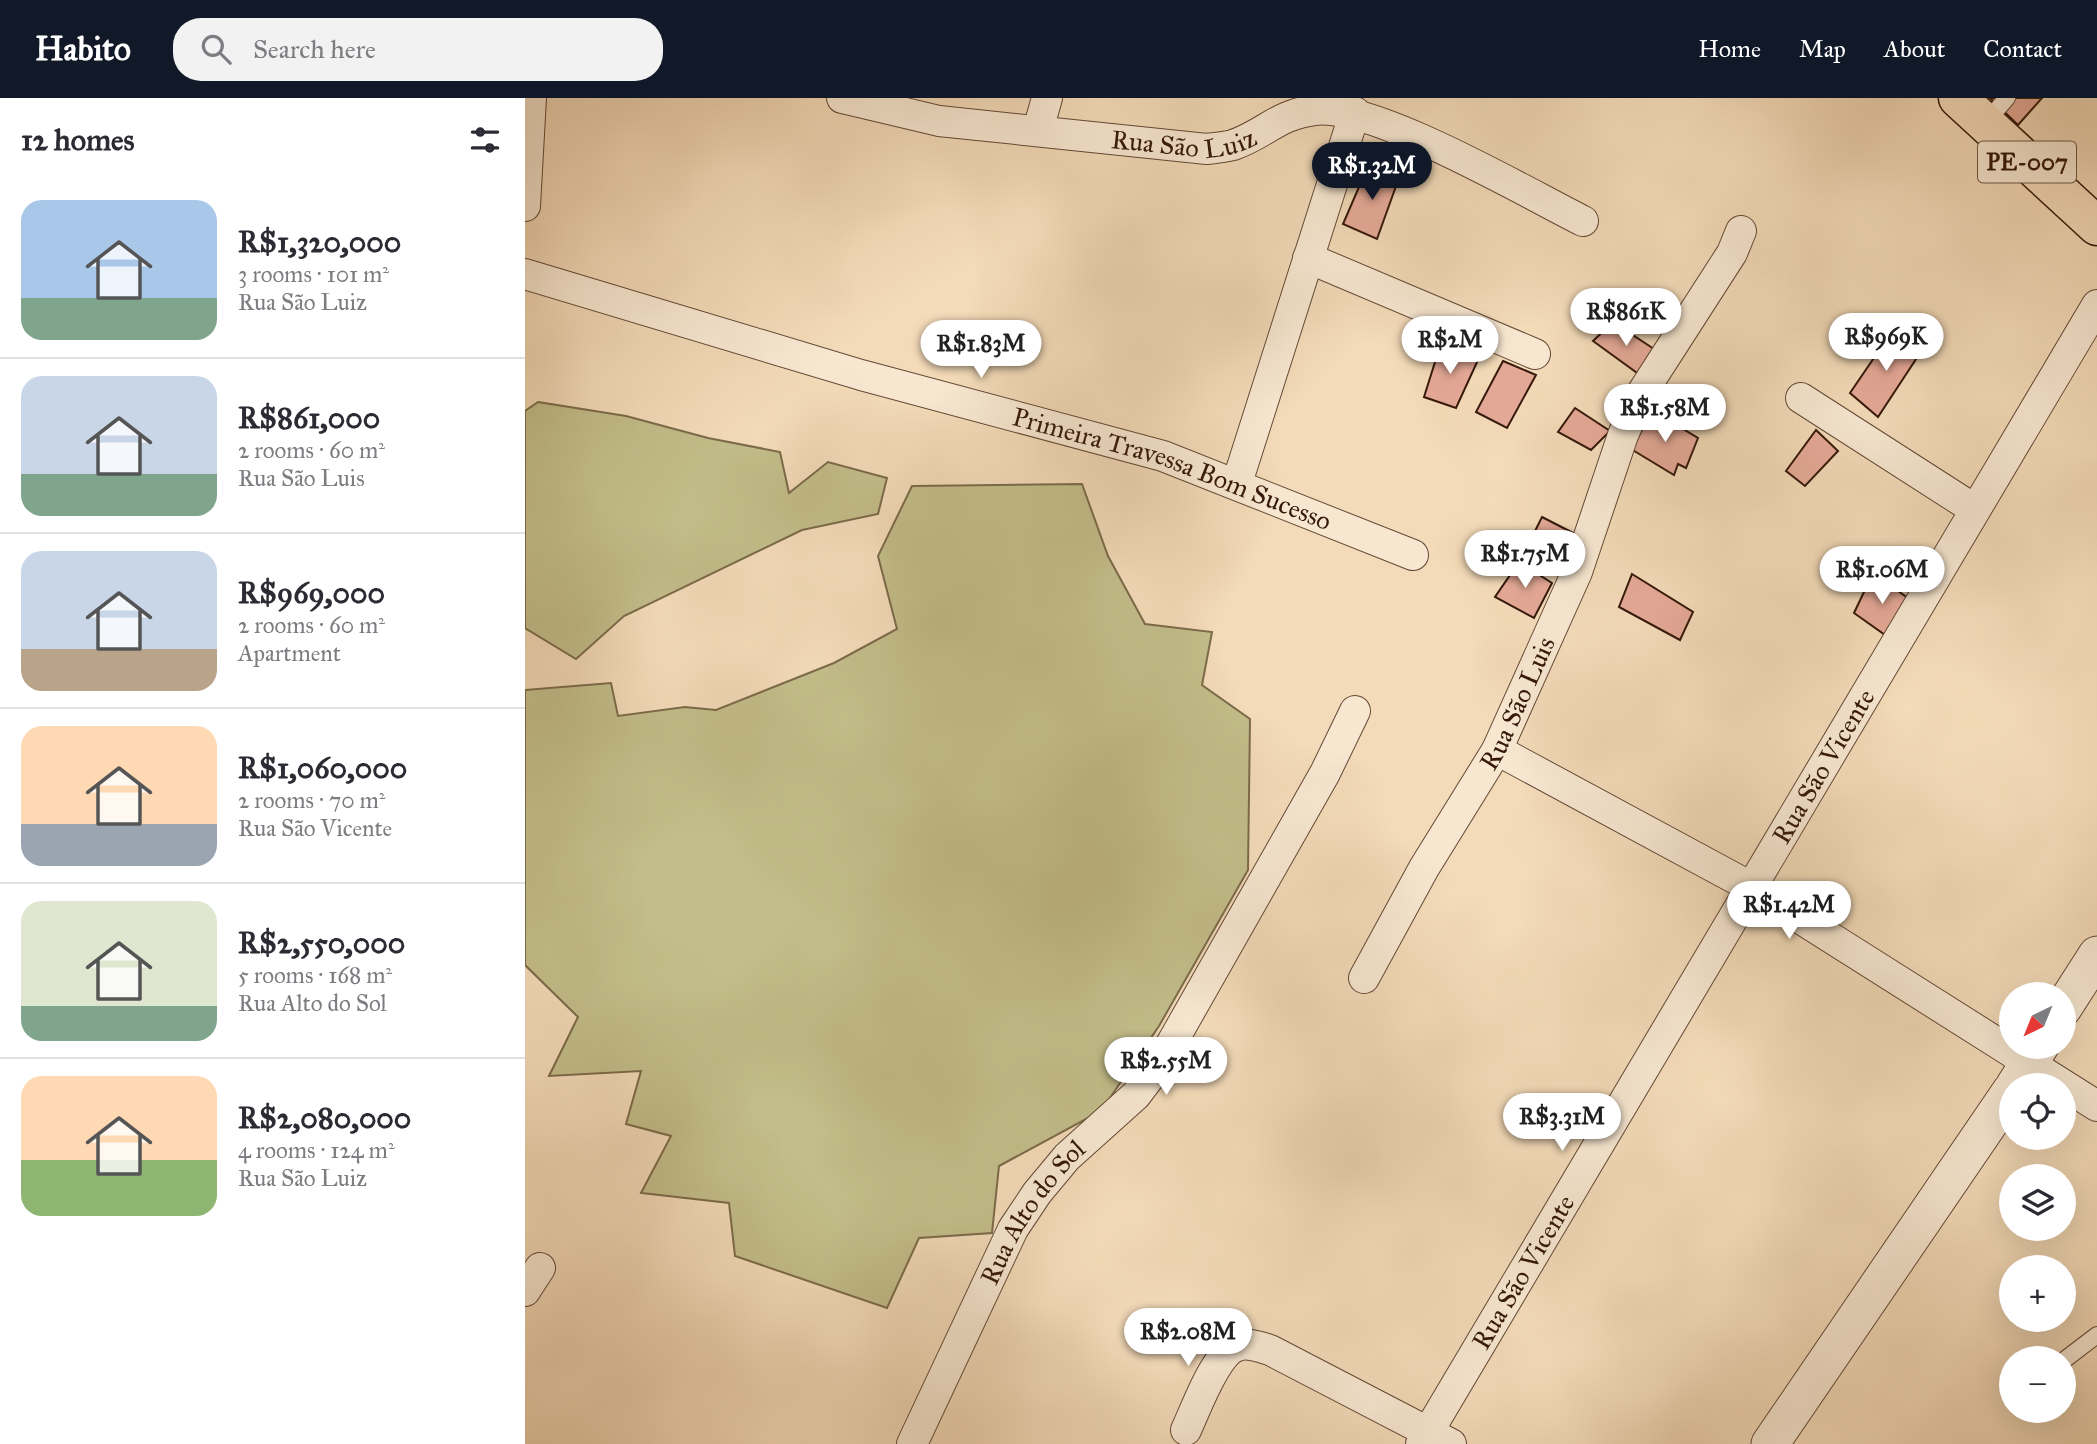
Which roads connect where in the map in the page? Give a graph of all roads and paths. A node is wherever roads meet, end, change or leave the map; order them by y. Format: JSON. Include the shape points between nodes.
{"nodes":[{"id":1,"x":531,"y":98,"type":"edge"},
{"id":2,"x":842,"y":98,"type":"edge"},
{"id":3,"x":1047,"y":98,"type":"edge"},
{"id":4,"x":1983,"y":106,"type":"edge"},
{"id":5,"x":1355,"y":113,"type":"junction"},
{"id":6,"x":1038,"y":130,"type":"junction"},
{"id":7,"x":525,"y":206,"type":"edge"},
{"id":8,"x":1583,"y":221,"type":"dead end"},
{"id":9,"x":2097,"y":226,"type":"edge"},
{"id":10,"x":1741,"y":232,"type":"dead end"},
{"id":11,"x":1308,"y":258,"type":"junction"},
{"id":12,"x":525,"y":274,"type":"edge"},
{"id":13,"x":2097,"y":305,"type":"edge"},
{"id":14,"x":1535,"y":354,"type":"dead end"},
{"id":15,"x":1801,"y":398,"type":"dead end"},
{"id":16,"x":1237,"y":483,"type":"junction"},
{"id":17,"x":1974,"y":509,"type":"junction"},
{"id":18,"x":1413,"y":555,"type":"dead end"},
{"id":19,"x":1355,"y":711,"type":"dead end"},
{"id":20,"x":1497,"y":750,"type":"junction"},
{"id":21,"x":1749,"y":886,"type":"junction"},
{"id":22,"x":2097,"y":955,"type":"edge"},
{"id":23,"x":1364,"y":978,"type":"dead end"},
{"id":24,"x":2076,"y":988,"type":"edge"},
{"id":25,"x":2024,"y":1071,"type":"edge"},
{"id":26,"x":2097,"y":1105,"type":"edge"},
{"id":27,"x":2097,"y":1335,"type":"edge"},
{"id":28,"x":2076,"y":1351,"type":"edge"},
{"id":29,"x":1186,"y":1430,"type":"dead end"},
{"id":30,"x":1433,"y":1440,"type":"edge"},
{"id":31,"x":912,"y":1444,"type":"edge"},
{"id":32,"x":1770,"y":1444,"type":"edge"}],
"edges":[{"from":1,"to":7,"type":"street"},
{"from":2,"to":6,"type":"street","name":"Rua São Luiz","via":[[939,121]]},
{"from":3,"to":6,"type":"street"},
{"from":4,"to":9,"type":"main road","number":"PE-007"},
{"from":5,"to":6,"type":"street","name":"Rua São Luiz","via":[[1318,109],[1286,115],[1233,145],[1207,149]]},
{"from":5,"to":8,"type":"street","name":"Rua São Luiz","via":[[1430,144]]},
{"from":5,"to":11,"type":"street"},
{"from":10,"to":20,"type":"street","name":"Rua São Luis","via":[[1640,396],[1577,572]]},
{"from":11,"to":14,"type":"street"},
{"from":11,"to":16,"type":"street"},
{"from":12,"to":16,"type":"street","name":"Primeira Travessa Bom Sucesso","via":[[775,350],[1163,456]]},
{"from":13,"to":17,"type":"street","name":"Rua São Vicente"},
{"from":15,"to":17,"type":"street"},
{"from":16,"to":18,"type":"street","name":"Primeira Travessa Bom Sucesso"},
{"from":17,"to":21,"type":"street","name":"Rua São Vicente"},
{"from":19,"to":31,"type":"street","name":"Rua Alto do Sol","via":[[1300,818],[1161,1062],[1136,1095],[1067,1157],[1013,1228]]},
{"from":20,"to":21,"type":"street"},
{"from":20,"to":23,"type":"street","name":"Rua São Luis"},
{"from":21,"to":25,"type":"street"},
{"from":21,"to":30,"type":"street","name":"Rua São Vicente"},
{"from":22,"to":24,"type":"street"},
{"from":25,"to":26,"type":"street"},
{"from":25,"to":32,"type":"street"},
{"from":27,"to":28,"type":"lane"},
{"from":29,"to":30,"type":"street","via":[[1217,1365],[1237,1346],[1250,1345],[1269,1350]]}]}
